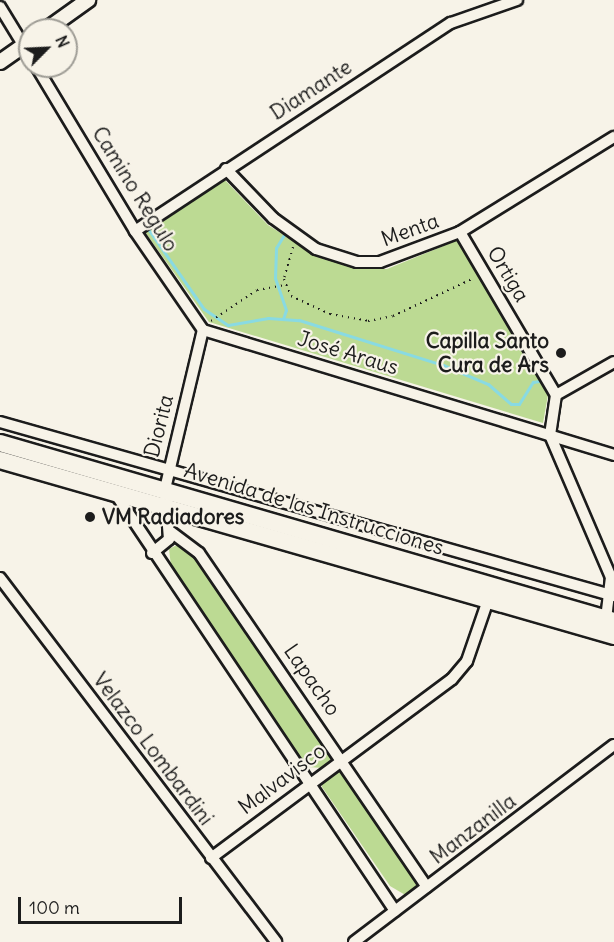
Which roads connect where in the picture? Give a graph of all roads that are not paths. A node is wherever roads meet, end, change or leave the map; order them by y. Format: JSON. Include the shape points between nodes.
{"nodes":[{"id":1,"x":88,"y":0,"type":"edge"},
{"id":2,"x":517,"y":0,"type":"edge"},
{"id":3,"x":0,"y":7,"type":"edge"},
{"id":4,"x":63,"y":18,"type":"edge"},
{"id":5,"x":18,"y":33,"type":"edge"},
{"id":6,"x":18,"y":53,"type":"edge"},
{"id":7,"x":0,"y":62,"type":"edge"},
{"id":8,"x":43,"y":78,"type":"edge"},
{"id":9,"x":614,"y":137,"type":"edge"},
{"id":10,"x":226,"y":169,"type":"junction"},
{"id":11,"x":135,"y":231,"type":"junction"},
{"id":12,"x":460,"y":232,"type":"junction"},
{"id":13,"x":206,"y":326,"type":"junction"},
{"id":14,"x":614,"y":362,"type":"edge"},
{"id":15,"x":556,"y":395,"type":"junction"},
{"id":16,"x":0,"y":422,"type":"edge"},
{"id":17,"x":550,"y":435,"type":"junction"},
{"id":18,"x":0,"y":443,"type":"edge"},
{"id":19,"x":614,"y":455,"type":"edge"},
{"id":20,"x":0,"y":460,"type":"edge"},
{"id":21,"x":168,"y":470,"type":"junction"},
{"id":22,"x":165,"y":489,"type":"junction"},
{"id":23,"x":114,"y":491,"type":"junction"},
{"id":24,"x":170,"y":506,"type":"junction"},
{"id":25,"x":171,"y":532,"type":"junction"},
{"id":26,"x":152,"y":553,"type":"junction"},
{"id":27,"x":0,"y":578,"type":"edge"},
{"id":28,"x":613,"y":596,"type":"edge"},
{"id":29,"x":488,"y":600,"type":"junction"},
{"id":30,"x":610,"y":620,"type":"edge"},
{"id":31,"x":614,"y":636,"type":"edge"},
{"id":32,"x":614,"y":745,"type":"edge"},
{"id":33,"x":343,"y":757,"type":"junction"},
{"id":34,"x":310,"y":782,"type":"junction"},
{"id":35,"x":211,"y":858,"type":"junction"},
{"id":36,"x":428,"y":887,"type":"junction"},
{"id":37,"x":395,"y":911,"type":"junction"},
{"id":38,"x":276,"y":942,"type":"edge"},
{"id":39,"x":354,"y":942,"type":"edge"}],
"edges":[{"from":1,"to":4,"type":"street"},
{"from":2,"to":10,"type":"street","name":"Diamante","via":[[451,23]]},
{"from":3,"to":5,"type":"street"},
{"from":6,"to":7,"type":"street"},
{"from":8,"to":11,"type":"street","name":"Camino Regulo"},
{"from":9,"to":12,"type":"street","name":"Menta"},
{"from":10,"to":11,"type":"street","name":"Diamante"},
{"from":10,"to":12,"type":"street","name":"Menta","via":[[297,236],[336,257],[380,262]]},
{"from":11,"to":13,"type":"street","name":"Camino Regulo"},
{"from":12,"to":15,"type":"street","name":"Ortiga"},
{"from":13,"to":17,"type":"street","name":"José Araus"},
{"from":13,"to":21,"type":"street","name":"Diorita"},
{"from":14,"to":15,"type":"street"},
{"from":15,"to":17,"type":"street"},
{"from":16,"to":21,"type":"street","name":"Avenida de las Instrucciones"},
{"from":17,"to":19,"type":"street","name":"José Araus"},
{"from":17,"to":28,"type":"street","via":[[611,577]]},
{"from":18,"to":22,"type":"main road","name":"Avenida de las Instrucciones"},
{"from":20,"to":23,"type":"main road","name":"Avenida de las Instrucciones"},
{"from":21,"to":22,"type":"street","name":"Diorita"},
{"from":21,"to":28,"type":"street","name":"Avenida de las Instrucciones"},
{"from":22,"to":24,"type":"street","name":"Diorita"},
{"from":22,"to":30,"type":"main road","name":"Avenida de las Instrucciones"},
{"from":23,"to":24,"type":"main road","name":"Avenida de las Instrucciones"},
{"from":23,"to":26,"type":"street"},
{"from":24,"to":25,"type":"street","name":"Diorita"},
{"from":24,"to":29,"type":"main road","name":"Avenida de las Instrucciones"},
{"from":25,"to":26,"type":"street","via":[[168,543]]},
{"from":25,"to":33,"type":"street","name":"Lapacho","via":[[200,553]]},
{"from":26,"to":34,"type":"street"},
{"from":27,"to":35,"type":"street","name":"Velazco Lombardini"},
{"from":28,"to":30,"type":"street"},
{"from":29,"to":31,"type":"main road","name":"Avenida de las Instrucciones"},
{"from":29,"to":33,"type":"street","name":"Malvavisco","via":[[461,671]]},
{"from":32,"to":36,"type":"street","name":"Manzanilla"},
{"from":33,"to":34,"type":"street","name":"Malvavisco"},
{"from":33,"to":36,"type":"street","name":"Lapacho"},
{"from":34,"to":35,"type":"street","name":"Malvavisco"},
{"from":34,"to":37,"type":"street"},
{"from":35,"to":38,"type":"street","name":"Velazco Lombardini"},
{"from":36,"to":37,"type":"street","name":"Manzanilla"},
{"from":37,"to":39,"type":"street","name":"Manzanilla"}]}
